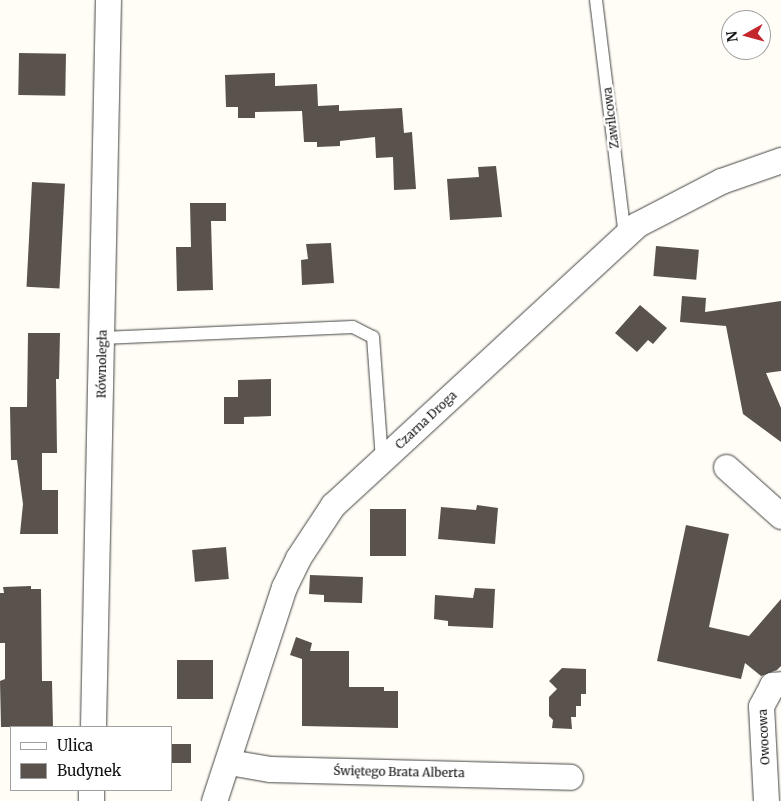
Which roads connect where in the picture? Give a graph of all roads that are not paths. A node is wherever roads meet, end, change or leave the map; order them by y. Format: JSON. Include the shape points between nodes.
{"nodes":[{"id":1,"x":108,"y":0,"type":"edge"},
{"id":2,"x":596,"y":0,"type":"edge"},
{"id":3,"x":781,"y":160,"type":"edge"},
{"id":4,"x":625,"y":236,"type":"junction"},
{"id":5,"x":102,"y":338,"type":"junction"},
{"id":6,"x":382,"y":460,"type":"junction"},
{"id":7,"x":726,"y":468,"type":"dead end"},
{"id":8,"x":781,"y":516,"type":"edge"},
{"id":9,"x":781,"y":684,"type":"edge"},
{"id":10,"x":93,"y":726,"type":"edge"},
{"id":11,"x":228,"y":762,"type":"junction"},
{"id":12,"x":570,"y":776,"type":"dead end"},
{"id":13,"x":214,"y":801,"type":"edge"},
{"id":14,"x":766,"y":801,"type":"edge"}],
"edges":[{"from":1,"to":5,"type":"street","name":"Równoległa"},
{"from":2,"to":4,"type":"lane","name":"Zawilcowa"},
{"from":3,"to":4,"type":"street","name":"Czarna Droga","via":[[721,181],[670,205]]},
{"from":4,"to":6,"type":"street","name":"Czarna Droga"},
{"from":5,"to":6,"type":"lane","via":[[353,326],[373,337]]},
{"from":5,"to":10,"type":"street","name":"Równoległa"},
{"from":6,"to":11,"type":"street","name":"Czarna Droga","via":[[334,505],[298,558],[284,587]]},
{"from":7,"to":8,"type":"street"},
{"from":9,"to":14,"type":"street","name":"Owocowa","via":[[772,685],[761,706]]},
{"from":11,"to":12,"type":"street","name":"Świętego Brata Alberta","via":[[270,769]]},
{"from":11,"to":13,"type":"street","name":"Czarna Droga"}]}
